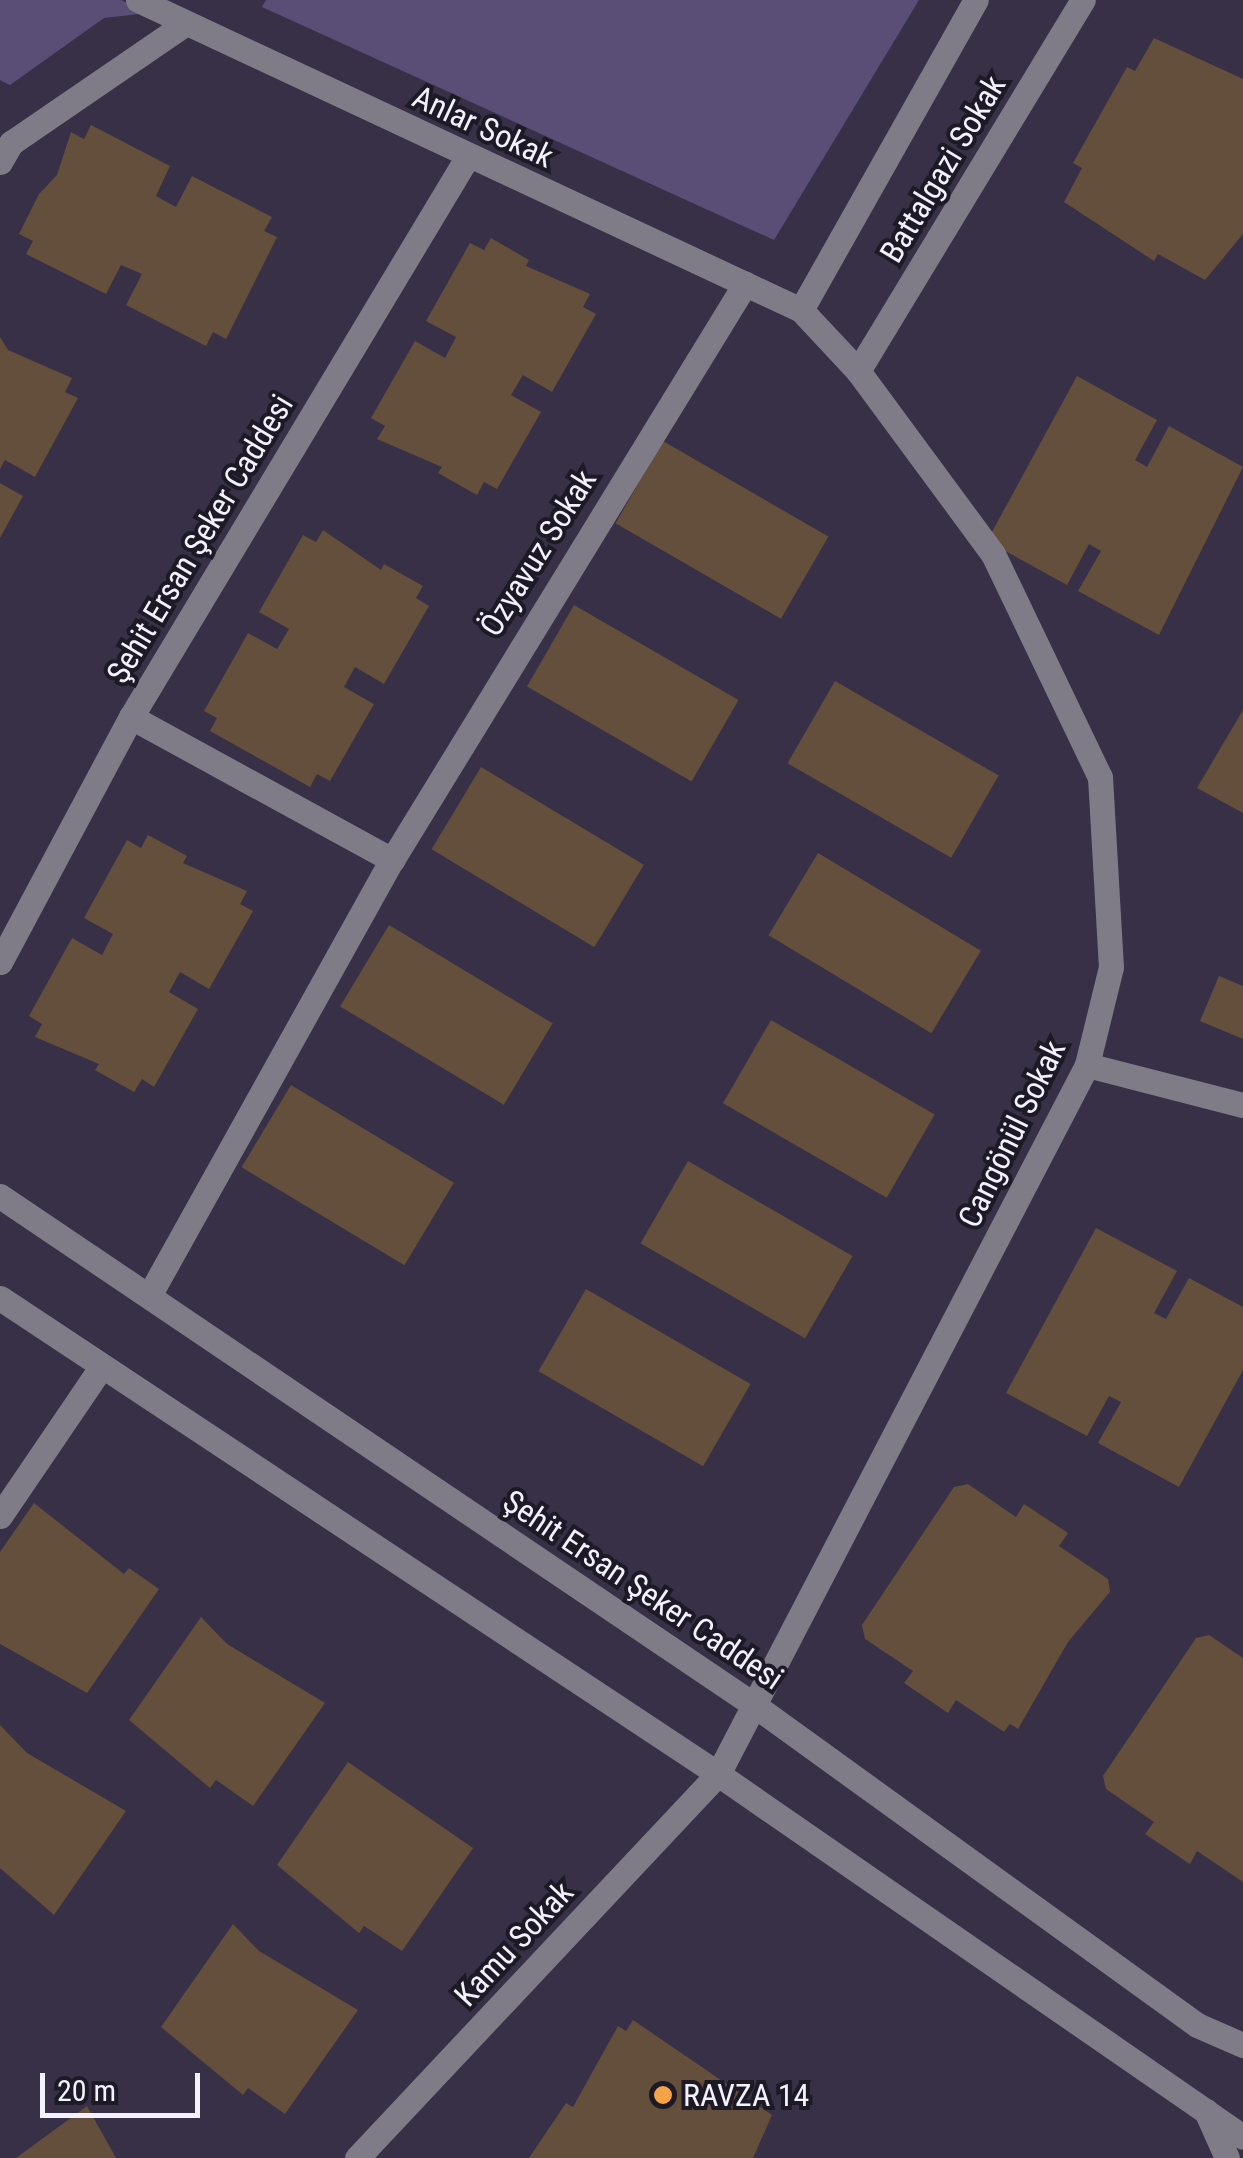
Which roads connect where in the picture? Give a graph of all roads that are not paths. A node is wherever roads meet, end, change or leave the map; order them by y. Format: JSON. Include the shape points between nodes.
{"nodes":[{"id":1,"x":138,"y":0,"type":"edge"},
{"id":2,"x":976,"y":0,"type":"edge"},
{"id":3,"x":1083,"y":0,"type":"edge"},
{"id":4,"x":185,"y":24,"type":"junction"},
{"id":5,"x":4,"y":148,"type":"edge"},
{"id":6,"x":468,"y":156,"type":"junction"},
{"id":7,"x":745,"y":284,"type":"junction"},
{"id":8,"x":801,"y":310,"type":"junction"},
{"id":9,"x":858,"y":371,"type":"junction"},
{"id":10,"x":131,"y":717,"type":"junction"},
{"id":11,"x":392,"y":860,"type":"junction"},
{"id":12,"x":0,"y":962,"type":"edge"},
{"id":13,"x":1088,"y":1065,"type":"junction"},
{"id":14,"x":1243,"y":1105,"type":"edge"},
{"id":15,"x":0,"y":1196,"type":"edge"},
{"id":16,"x":150,"y":1294,"type":"junction"},
{"id":17,"x":0,"y":1298,"type":"edge"},
{"id":18,"x":102,"y":1366,"type":"junction"},
{"id":19,"x":0,"y":1516,"type":"edge"},
{"id":20,"x":754,"y":1705,"type":"junction"},
{"id":21,"x":718,"y":1774,"type":"junction"},
{"id":22,"x":1243,"y":2045,"type":"edge"},
{"id":23,"x":1202,"y":2102,"type":"junction"},
{"id":24,"x":1243,"y":2137,"type":"edge"},
{"id":25,"x":357,"y":2158,"type":"edge"},
{"id":26,"x":1227,"y":2158,"type":"edge"}],
"edges":[{"from":1,"to":4,"type":"street","name":"Anlar Sokak"},
{"from":2,"to":8,"type":"street"},
{"from":3,"to":9,"type":"street","name":"Battalgazi Sokak"},
{"from":4,"to":5,"type":"street"},
{"from":4,"to":6,"type":"street","name":"Anlar Sokak"},
{"from":6,"to":7,"type":"street","name":"Anlar Sokak"},
{"from":6,"to":10,"type":"street","name":"Şehit Ersan Şeker Caddesi"},
{"from":7,"to":8,"type":"street","name":"Anlar Sokak"},
{"from":7,"to":11,"type":"street","name":"Özyavuz Sokak"},
{"from":8,"to":9,"type":"street","name":"Cangönül Sokak"},
{"from":9,"to":13,"type":"street","name":"Cangönül Sokak","via":[[993,554],[1100,778],[1112,967]]},
{"from":10,"to":11,"type":"street"},
{"from":10,"to":12,"type":"street","name":"Şehit Ersan Şeker Caddesi"},
{"from":11,"to":16,"type":"street","name":"Özyavuz Sokak"},
{"from":13,"to":14,"type":"street"},
{"from":13,"to":20,"type":"street","name":"Cangönül Sokak"},
{"from":15,"to":16,"type":"street","name":"Şehit Ersan Şeker Caddesi"},
{"from":16,"to":20,"type":"street","name":"Şehit Ersan Şeker Caddesi"},
{"from":17,"to":18,"type":"street"},
{"from":18,"to":19,"type":"street"},
{"from":18,"to":21,"type":"street"},
{"from":20,"to":21,"type":"street","name":"Cangönül Sokak"},
{"from":20,"to":22,"type":"street","name":"Şehit Ersan Şeker Caddesi","via":[[1197,2025]]},
{"from":21,"to":23,"type":"street"},
{"from":21,"to":25,"type":"street","name":"Kamu Sokak"},
{"from":23,"to":24,"type":"street"},
{"from":23,"to":26,"type":"street"}]}
